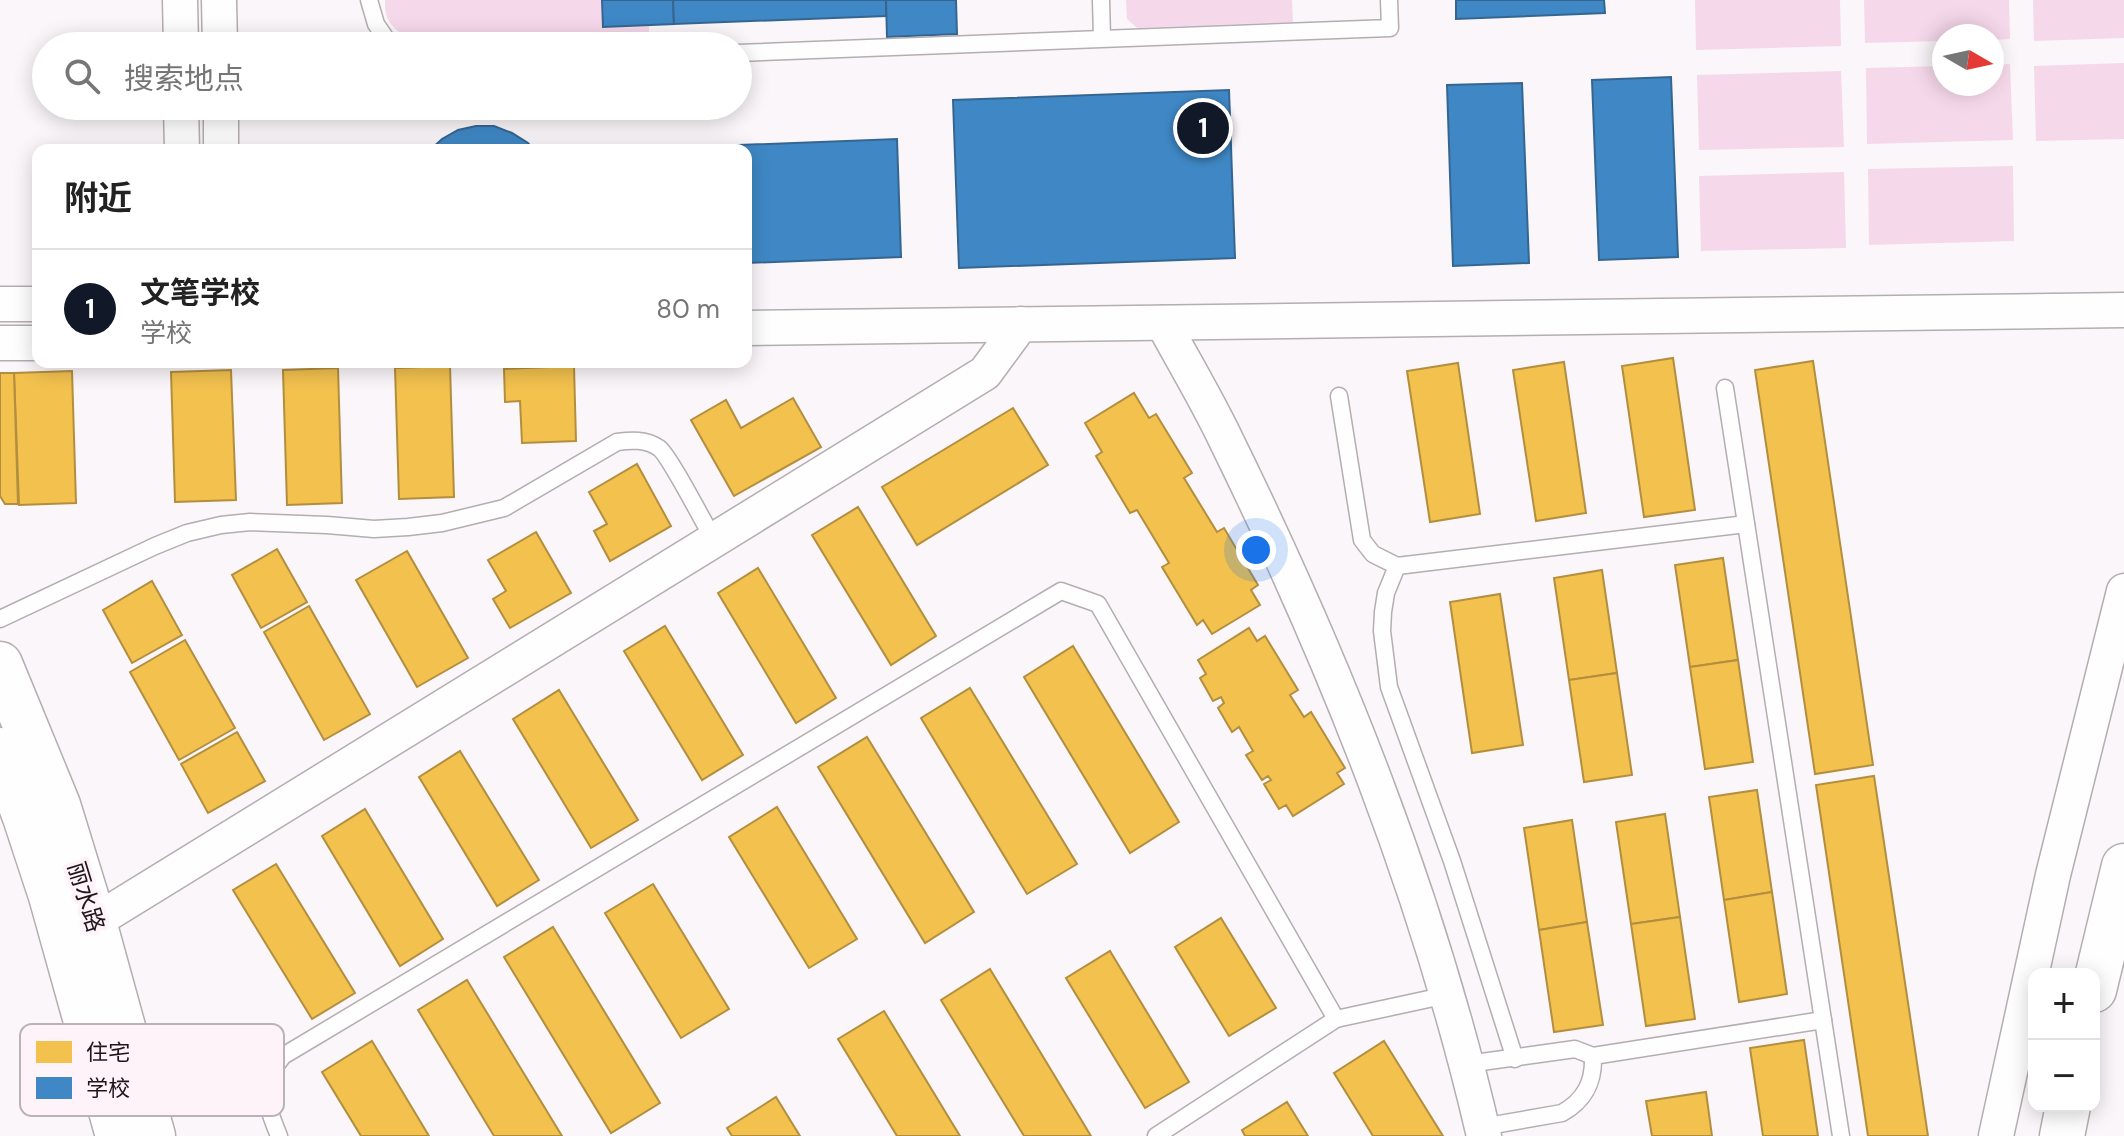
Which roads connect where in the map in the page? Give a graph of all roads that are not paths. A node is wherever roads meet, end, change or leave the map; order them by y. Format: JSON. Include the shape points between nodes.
{"nodes":[{"id":1,"x":180,"y":0,"type":"edge"},
{"id":2,"x":219,"y":0,"type":"edge"},
{"id":3,"x":369,"y":0,"type":"edge"},
{"id":4,"x":1101,"y":0,"type":"edge"},
{"id":5,"x":1389,"y":0,"type":"edge"},
{"id":6,"x":181,"y":32,"type":"edge"},
{"id":7,"x":220,"y":32,"type":"edge"},
{"id":8,"x":381,"y":32,"type":"edge"},
{"id":9,"x":1102,"y":38,"type":"junction"},
{"id":10,"x":752,"y":52,"type":"edge"},
{"id":11,"x":181,"y":120,"type":"edge"},
{"id":12,"x":221,"y":120,"type":"edge"},
{"id":13,"x":182,"y":144,"type":"edge"},
{"id":14,"x":221,"y":144,"type":"edge"},
{"id":15,"x":0,"y":304,"type":"edge"},
{"id":16,"x":32,"y":304,"type":"edge"},
{"id":17,"x":2124,"y":310,"type":"edge"},
{"id":18,"x":1163,"y":323,"type":"junction"},
{"id":19,"x":1021,"y":324,"type":"junction"},
{"id":20,"x":752,"y":328,"type":"edge"},
{"id":21,"x":0,"y":343,"type":"edge"},
{"id":22,"x":32,"y":343,"type":"edge"},
{"id":23,"x":1725,"y":388,"type":"dead end"},
{"id":24,"x":1339,"y":396,"type":"dead end"},
{"id":25,"x":1746,"y":524,"type":"junction"},
{"id":26,"x":714,"y":540,"type":"junction"},
{"id":27,"x":1397,"y":566,"type":"junction"},
{"id":28,"x":2124,"y":591,"type":"edge"},
{"id":29,"x":0,"y":619,"type":"edge"},
{"id":30,"x":0,"y":664,"type":"edge"},
{"id":31,"x":0,"y":750,"type":"edge"},
{"id":32,"x":2124,"y":866,"type":"edge"},
{"id":33,"x":94,"y":922,"type":"junction"},
{"id":34,"x":2099,"y":968,"type":"edge"},
{"id":35,"x":1447,"y":995,"type":"junction"},
{"id":36,"x":1336,"y":1019,"type":"junction"},
{"id":37,"x":1823,"y":1020,"type":"junction"},
{"id":38,"x":87,"y":1024,"type":"edge"},
{"id":39,"x":122,"y":1024,"type":"edge"},
{"id":40,"x":284,"y":1055,"type":"edge"},
{"id":41,"x":1593,"y":1056,"type":"junction"},
{"id":42,"x":1515,"y":1059,"type":"junction"},
{"id":43,"x":1467,"y":1064,"type":"junction"},
{"id":44,"x":2067,"y":1112,"type":"edge"},
{"id":45,"x":112,"y":1116,"type":"edge"},
{"id":46,"x":147,"y":1116,"type":"edge"},
{"id":47,"x":270,"y":1116,"type":"edge"},
{"id":48,"x":1483,"y":1132,"type":"edge"},
{"id":49,"x":118,"y":1136,"type":"edge"},
{"id":50,"x":153,"y":1136,"type":"edge"},
{"id":51,"x":279,"y":1136,"type":"edge"},
{"id":52,"x":1156,"y":1136,"type":"edge"},
{"id":53,"x":1841,"y":1136,"type":"edge"},
{"id":54,"x":1996,"y":1136,"type":"edge"},
{"id":55,"x":2062,"y":1136,"type":"edge"}],
"edges":[{"from":1,"to":6,"type":"street"},
{"from":2,"to":7,"type":"street"},
{"from":3,"to":8,"type":"lane"},
{"from":4,"to":9,"type":"lane"},
{"from":5,"to":9,"type":"lane","via":[[1390,28]]},
{"from":9,"to":10,"type":"lane"},
{"from":11,"to":13,"type":"street"},
{"from":12,"to":14,"type":"street"},
{"from":15,"to":16,"type":"street"},
{"from":17,"to":18,"type":"street"},
{"from":18,"to":19,"type":"street"},
{"from":18,"to":35,"type":"street","via":[[1225,437],[1333,672]]},
{"from":19,"to":20,"type":"street"},
{"from":19,"to":26,"type":"street","via":[[985,373]]},
{"from":21,"to":22,"type":"street"},
{"from":23,"to":25,"type":"lane"},
{"from":24,"to":27,"type":"lane","via":[[1362,540],[1373,554]]},
{"from":25,"to":27,"type":"lane"},
{"from":25,"to":37,"type":"lane"},
{"from":26,"to":29,"type":"lane","via":[[662,449],[630,440],[617,442],[504,508],[442,523],[374,529],[250,522],[187,533]]},
{"from":26,"to":33,"type":"street"},
{"from":27,"to":42,"type":"lane","via":[[1383,612],[1389,687]]},
{"from":28,"to":54,"type":"street","via":[[2053,875]]},
{"from":30,"to":33,"type":"street","name":"丽水路","via":[[58,805]]},
{"from":31,"to":38,"type":"street","name":"丽水路","via":[[51,896]]},
{"from":32,"to":34,"type":"street"},
{"from":33,"to":39,"type":"street","name":"丽水路"},
{"from":35,"to":36,"type":"lane"},
{"from":35,"to":43,"type":"street"},
{"from":36,"to":40,"type":"lane","via":[[1098,604],[1061,591]]},
{"from":36,"to":52,"type":"lane"},
{"from":37,"to":41,"type":"lane"},
{"from":37,"to":53,"type":"lane"},
{"from":41,"to":42,"type":"lane","via":[[1575,1049]]},
{"from":41,"to":48,"type":"lane","via":[[1590,1085],[1574,1106]]},
{"from":42,"to":43,"type":"lane"},
{"from":43,"to":48,"type":"street"},
{"from":44,"to":55,"type":"street"},
{"from":45,"to":49,"type":"street","name":"丽水路"},
{"from":46,"to":50,"type":"street","name":"丽水路"},
{"from":47,"to":51,"type":"lane"}]}
